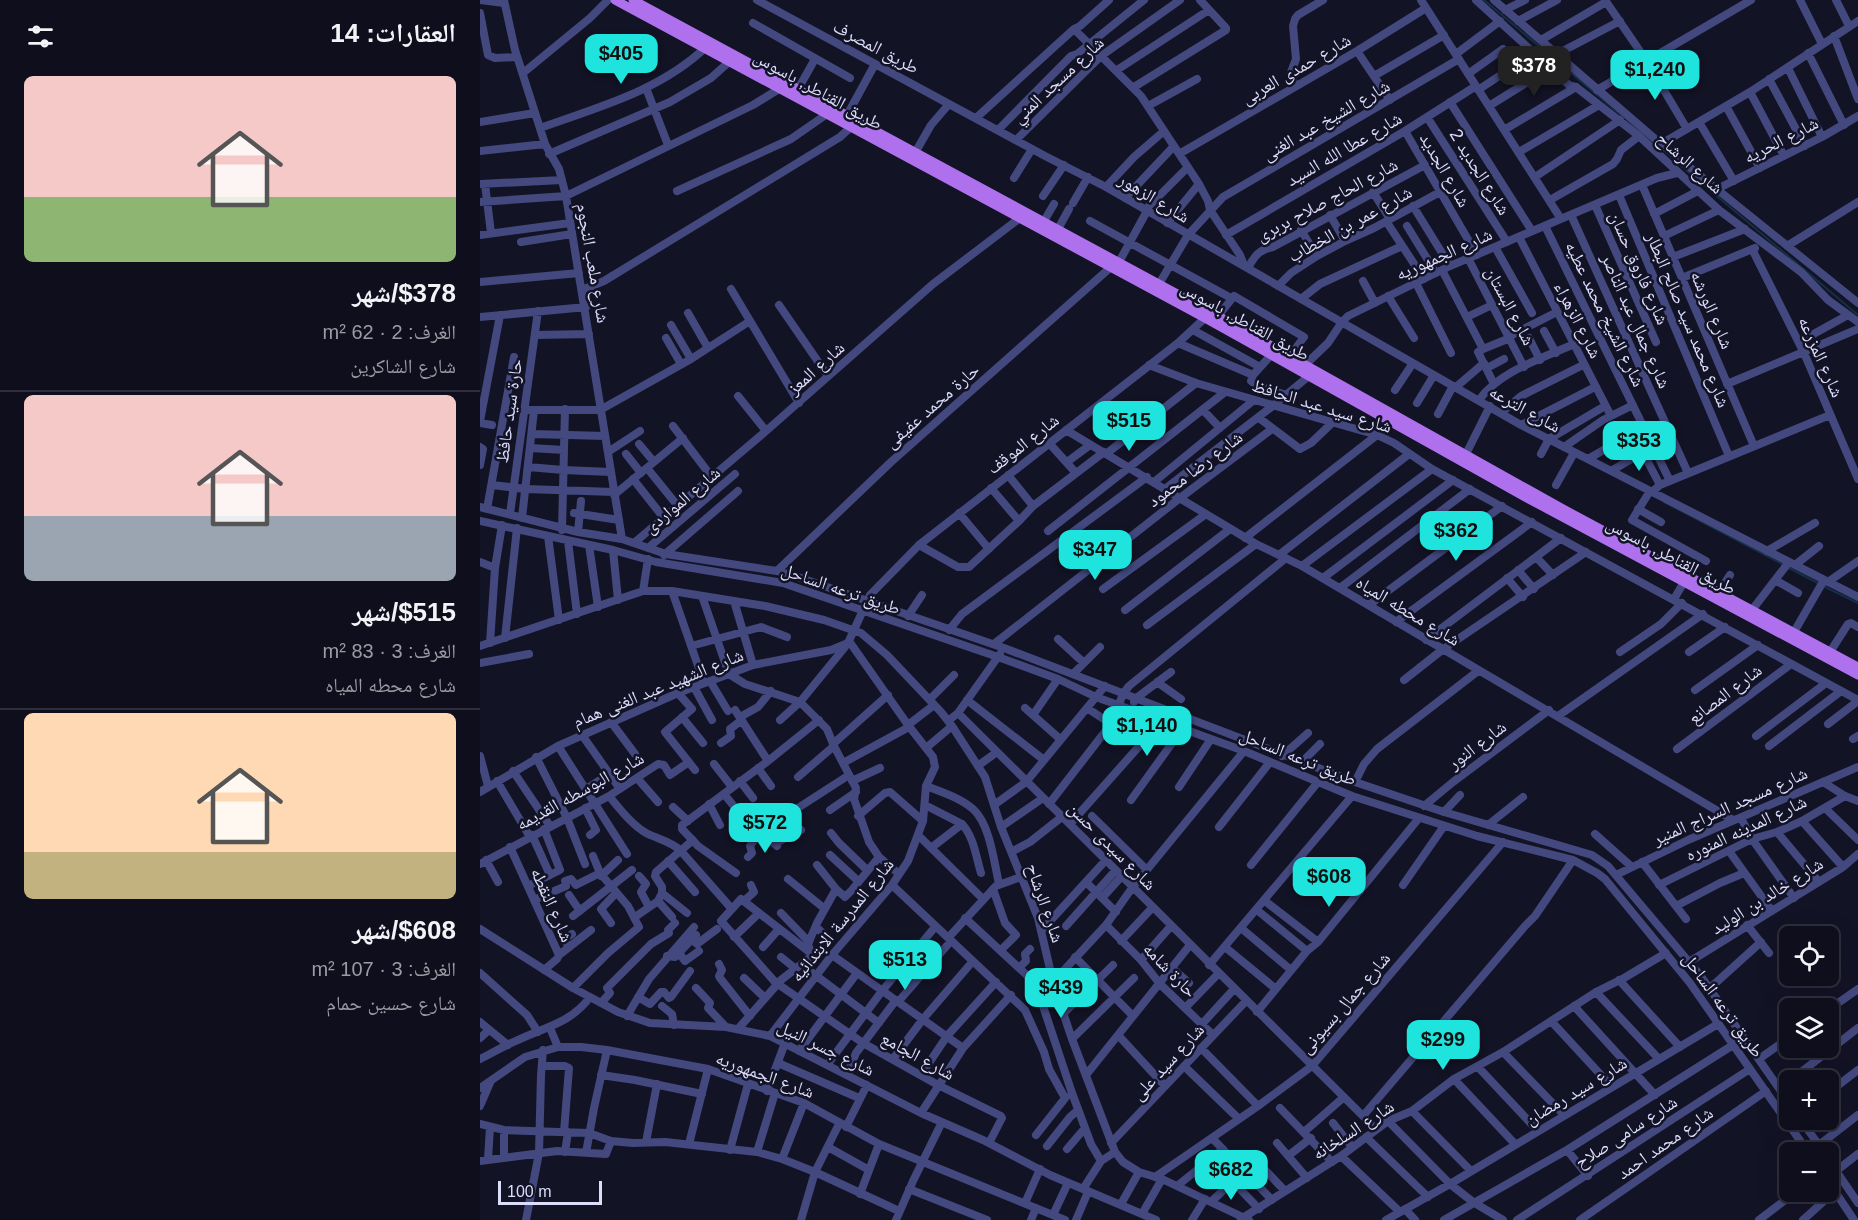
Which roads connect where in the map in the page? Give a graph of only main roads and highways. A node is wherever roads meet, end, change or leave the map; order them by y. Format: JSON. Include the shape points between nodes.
{"nodes":[{"id":1,"x":615,"y":0,"type":"edge"},
{"id":2,"x":633,"y":0,"type":"edge"},
{"id":3,"x":847,"y":122,"type":"junction"},
{"id":4,"x":1115,"y":265,"type":"junction"},
{"id":5,"x":1858,"y":666,"type":"edge"},
{"id":6,"x":1858,"y":675,"type":"edge"}],
"edges":[{"from":1,"to":3,"type":"main road","name":"طريق القناطر, باسوس"},
{"from":2,"to":3,"type":"main road","name":"طريق القناطر, باسوس","via":[[798,89]]},
{"from":3,"to":4,"type":"main road","name":"طريق القناطر, باسوس","via":[[1020,218]]},
{"from":3,"to":4,"type":"main road","name":"طريق القناطر, باسوس","via":[[1044,221]]},
{"from":4,"to":5,"type":"main road","name":"طريق القناطر, باسوس","via":[[1159,284],[1563,509]]},
{"from":4,"to":6,"type":"main road","name":"طريق القناطر, باسوس","via":[[1527,498]]}]}
